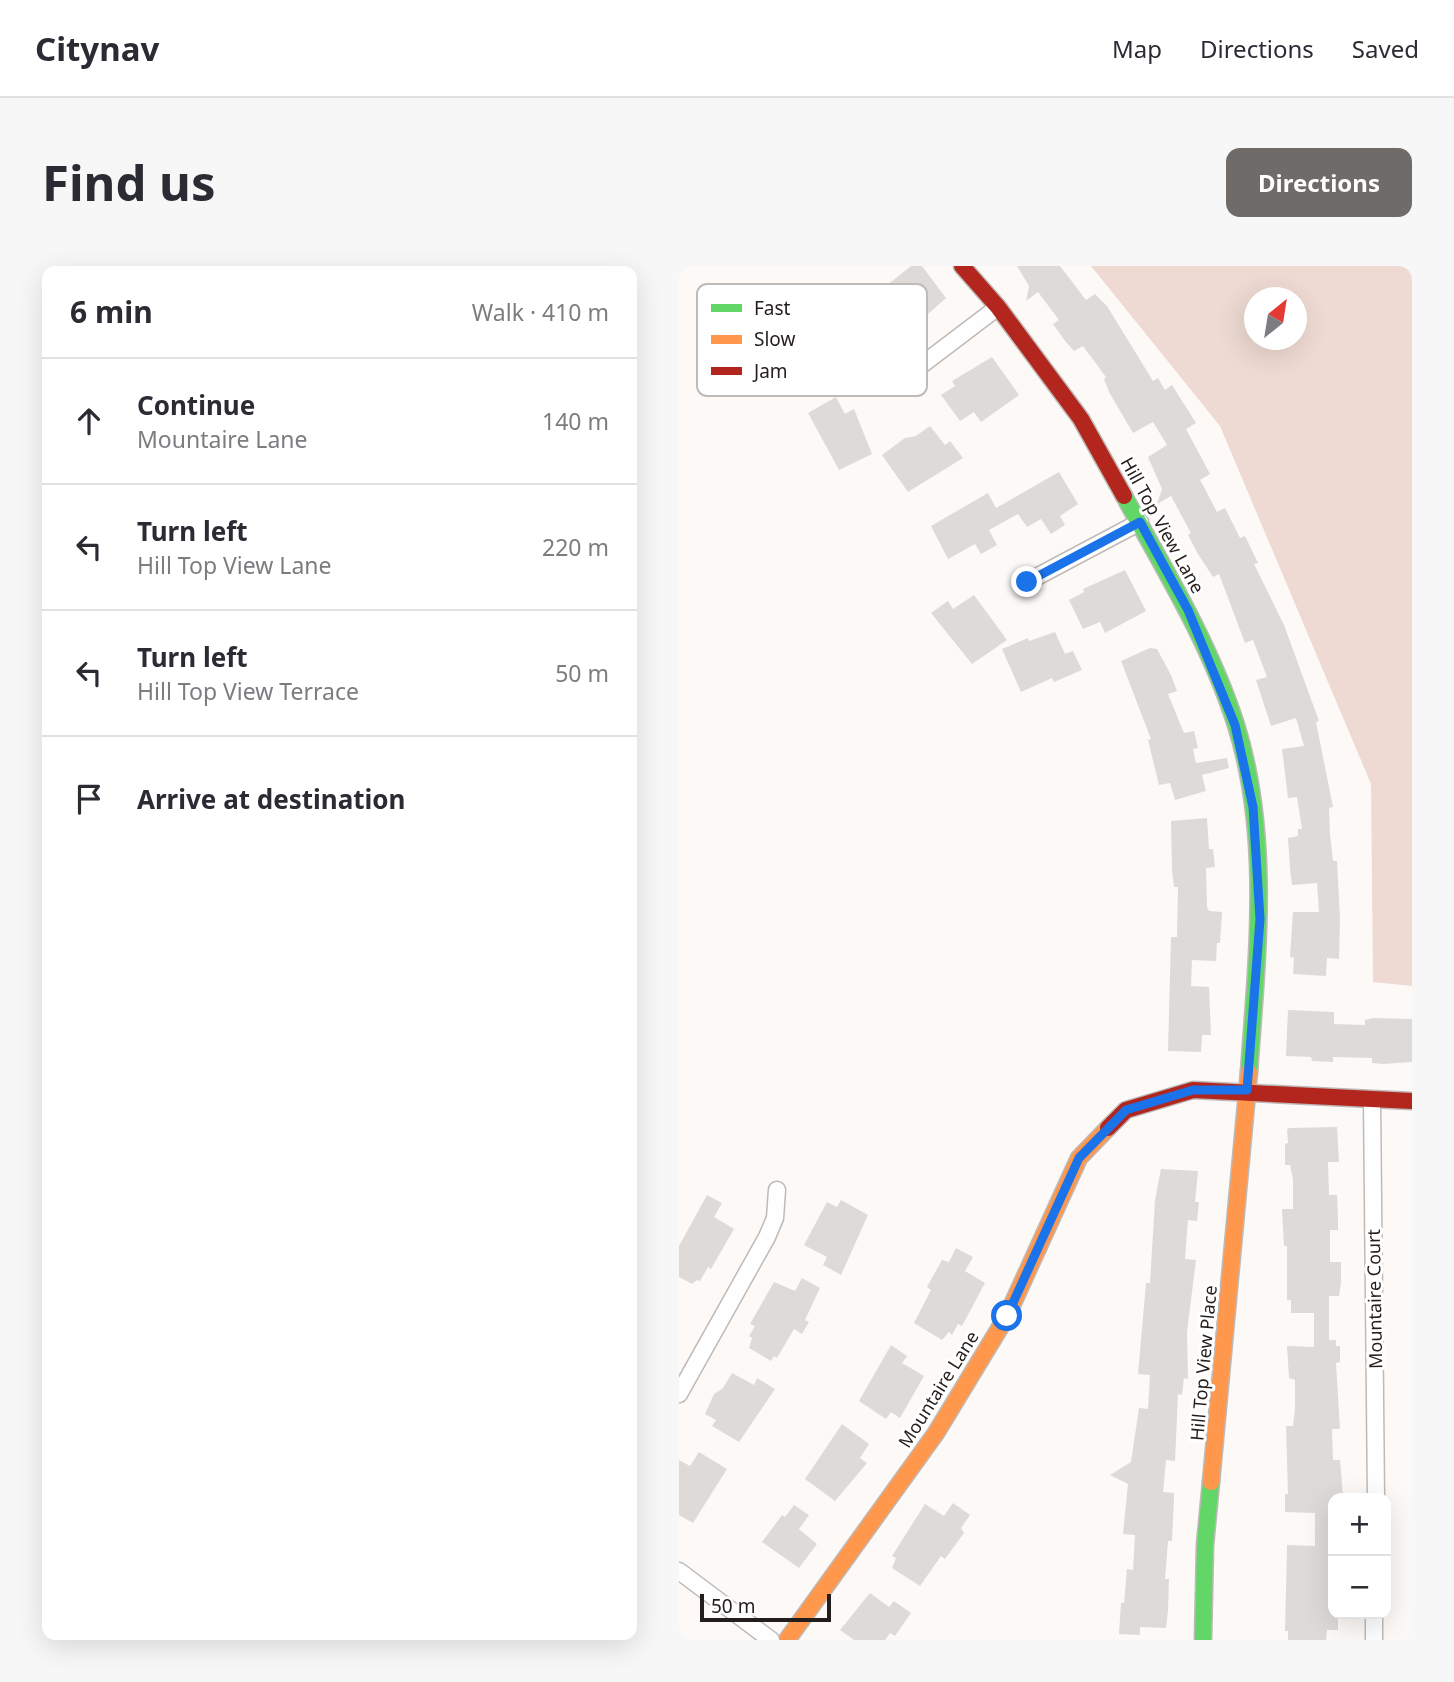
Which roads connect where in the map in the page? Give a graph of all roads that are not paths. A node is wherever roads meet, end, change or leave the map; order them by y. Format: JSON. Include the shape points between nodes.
{"nodes":[{"id":1,"x":962,"y":266,"type":"edge"},
{"id":2,"x":998,"y":307,"type":"junction"},
{"id":3,"x":927,"y":361,"type":"edge"},
{"id":4,"x":1140,"y":522,"type":"junction"},
{"id":5,"x":1027,"y":582,"type":"dead end"},
{"id":6,"x":1247,"y":1090,"type":"junction"},
{"id":7,"x":1372,"y":1100,"type":"junction"},
{"id":8,"x":1412,"y":1101,"type":"edge"},
{"id":9,"x":777,"y":1191,"type":"dead end"},
{"id":10,"x":679,"y":1394,"type":"edge"},
{"id":11,"x":1376,"y":1493,"type":"edge"},
{"id":12,"x":679,"y":1572,"type":"edge"},
{"id":13,"x":1374,"y":1619,"type":"edge"},
{"id":14,"x":771,"y":1640,"type":"edge"},
{"id":15,"x":787,"y":1640,"type":"edge"},
{"id":16,"x":1203,"y":1640,"type":"edge"},
{"id":17,"x":1374,"y":1640,"type":"edge"}],
"edges":[{"from":1,"to":2,"type":"street","name":"Hill Top View Lane"},
{"from":2,"to":3,"type":"street"},
{"from":2,"to":4,"type":"street","name":"Hill Top View Lane","via":[[1081,419]]},
{"from":4,"to":5,"type":"street"},
{"from":4,"to":6,"type":"street","name":"Hill Top View Lane","via":[[1188,610],[1235,725],[1253,807],[1260,919]]},
{"from":6,"to":7,"type":"street","name":"Mountaire Lane"},
{"from":6,"to":15,"type":"street","name":"Mountaire Lane","via":[[1193,1090],[1126,1110],[1079,1158],[1007,1316],[943,1422]]},
{"from":6,"to":16,"type":"street","name":"Hill Top View Place","via":[[1205,1545]]},
{"from":7,"to":8,"type":"street","name":"Mountaire Lane"},
{"from":7,"to":11,"type":"street","name":"Mountaire Court"},
{"from":9,"to":10,"type":"street","via":[[775,1218],[767,1237]]},
{"from":12,"to":14,"type":"street"},
{"from":13,"to":17,"type":"street"}]}
